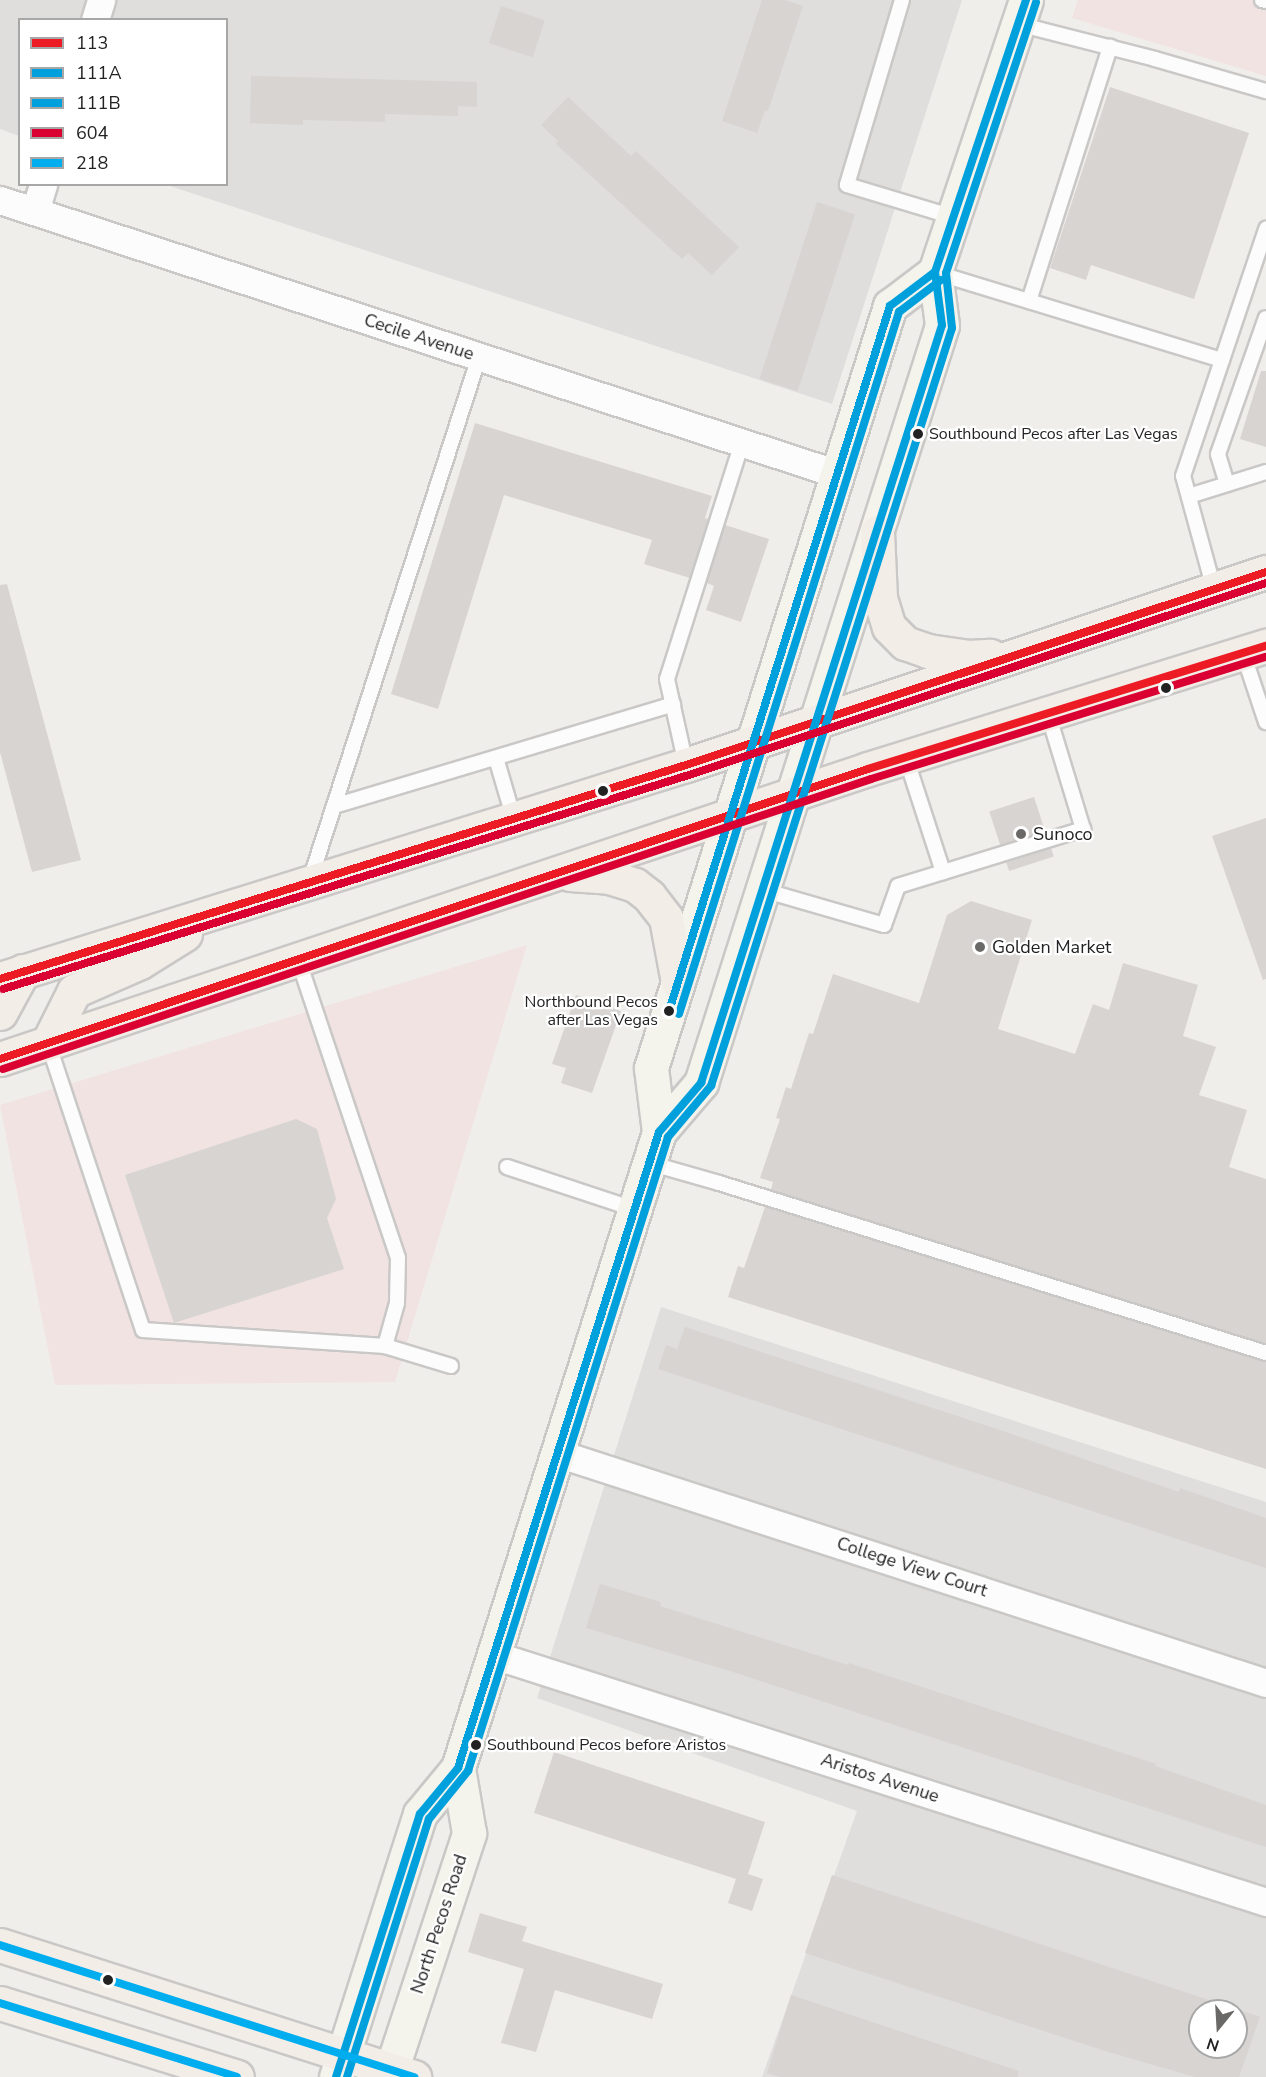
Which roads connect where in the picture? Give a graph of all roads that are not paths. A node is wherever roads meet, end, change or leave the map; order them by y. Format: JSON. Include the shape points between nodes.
{"nodes":[{"id":1,"x":101,"y":0,"type":"edge"},
{"id":2,"x":902,"y":0,"type":"edge"},
{"id":3,"x":1262,"y":0,"type":"edge"},
{"id":4,"x":1266,"y":1,"type":"edge"},
{"id":5,"x":1022,"y":12,"type":"edge"},
{"id":6,"x":96,"y":18,"type":"edge"},
{"id":7,"x":1110,"y":47,"type":"junction"},
{"id":8,"x":1266,"y":91,"type":"edge"},
{"id":9,"x":42,"y":186,"type":"edge"},
{"id":10,"x":0,"y":200,"type":"edge"},
{"id":11,"x":35,"y":211,"type":"junction"},
{"id":12,"x":954,"y":217,"type":"junction"},
{"id":13,"x":1266,"y":229,"type":"edge"},
{"id":14,"x":935,"y":272,"type":"junction"},
{"id":15,"x":1029,"y":301,"type":"junction"},
{"id":16,"x":1266,"y":318,"type":"edge"},
{"id":17,"x":478,"y":357,"type":"junction"},
{"id":18,"x":1222,"y":360,"type":"junction"},
{"id":19,"x":742,"y":442,"type":"junction"},
{"id":20,"x":1266,"y":472,"type":"edge"},
{"id":21,"x":838,"y":474,"type":"junction"},
{"id":22,"x":1227,"y":484,"type":"junction"},
{"id":23,"x":1189,"y":496,"type":"junction"},
{"id":24,"x":877,"y":532,"type":"junction"},
{"id":25,"x":1266,"y":572,"type":"edge"},
{"id":26,"x":1214,"y":589,"type":"junction"},
{"id":27,"x":1255,"y":649,"type":"edge"},
{"id":28,"x":1018,"y":656,"type":"junction"},
{"id":29,"x":673,"y":704,"type":"junction"},
{"id":30,"x":1048,"y":714,"type":"junction"},
{"id":31,"x":1266,"y":722,"type":"edge"},
{"id":32,"x":816,"y":723,"type":"junction"},
{"id":33,"x":753,"y":744,"type":"junction"},
{"id":34,"x":496,"y":758,"type":"junction"},
{"id":35,"x":906,"y":758,"type":"junction"},
{"id":36,"x":686,"y":765,"type":"junction"},
{"id":37,"x":793,"y":794,"type":"junction"},
{"id":38,"x":334,"y":806,"type":"junction"},
{"id":39,"x":730,"y":815,"type":"junction"},
{"id":40,"x":514,"y":819,"type":"junction"},
{"id":41,"x":943,"y":872,"type":"junction"},
{"id":42,"x":553,"y":874,"type":"junction"},
{"id":43,"x":310,"y":882,"type":"junction"},
{"id":44,"x":763,"y":890,"type":"junction"},
{"id":45,"x":225,"y":909,"type":"junction"},
{"id":46,"x":298,"y":959,"type":"junction"},
{"id":47,"x":12,"y":975,"type":"edge"},
{"id":48,"x":678,"y":982,"type":"junction"},
{"id":49,"x":0,"y":1013,"type":"edge"},
{"id":50,"x":48,"y":1043,"type":"junction"},
{"id":51,"x":0,"y":1059,"type":"edge"},
{"id":52,"x":658,"y":1132,"type":"junction"},
{"id":53,"x":649,"y":1163,"type":"junction"},
{"id":54,"x":507,"y":1167,"type":"dead end"},
{"id":55,"x":634,"y":1209,"type":"junction"},
{"id":56,"x":385,"y":1346,"type":"junction"},
{"id":57,"x":1266,"y":1353,"type":"edge"},
{"id":58,"x":451,"y":1366,"type":"dead end"},
{"id":59,"x":557,"y":1453,"type":"junction"},
{"id":60,"x":494,"y":1655,"type":"junction"},
{"id":61,"x":1266,"y":1683,"type":"edge"},
{"id":62,"x":458,"y":1768,"type":"junction"},
{"id":63,"x":1266,"y":1902,"type":"edge"},
{"id":64,"x":0,"y":1945,"type":"edge"},
{"id":65,"x":0,"y":2002,"type":"edge"},
{"id":66,"x":340,"y":2065,"type":"edge"},
{"id":67,"x":398,"y":2074,"type":"edge"},
{"id":68,"x":237,"y":2077,"type":"edge"}],
"edges":[{"from":1,"to":6,"type":"street"},
{"from":2,"to":12,"type":"lane","via":[[848,185]]},
{"from":3,"to":4,"type":"lane"},
{"from":5,"to":7,"type":"lane"},
{"from":5,"to":12,"type":"main road","name":"North Pecos Road"},
{"from":7,"to":8,"type":"lane"},
{"from":7,"to":15,"type":"lane"},
{"from":9,"to":11,"type":"street"},
{"from":10,"to":11,"type":"street","name":"Cecile Avenue"},
{"from":11,"to":17,"type":"street","name":"Cecile Avenue"},
{"from":12,"to":14,"type":"main road","name":"North Pecos Road"},
{"from":13,"to":18,"type":"lane"},
{"from":14,"to":15,"type":"lane"},
{"from":14,"to":21,"type":"main road","name":"North Pecos Road","via":[[890,306]]},
{"from":14,"to":24,"type":"main road","name":"North Pecos Road","via":[[942,325]]},
{"from":15,"to":18,"type":"lane"},
{"from":16,"to":22,"type":"lane","via":[[1218,454]]},
{"from":17,"to":19,"type":"street","name":"Cecile Avenue"},
{"from":17,"to":38,"type":"lane"},
{"from":18,"to":23,"type":"lane","via":[[1183,476]]},
{"from":19,"to":21,"type":"street","name":"Cecile Avenue"},
{"from":19,"to":29,"type":"lane","via":[[667,679]]},
{"from":20,"to":22,"type":"lane"},
{"from":21,"to":33,"type":"main road","name":"North Pecos Road"},
{"from":22,"to":23,"type":"lane"},
{"from":23,"to":26,"type":"lane"},
{"from":24,"to":28,"type":"main road","via":[[880,598],[890,627],[905,643],[968,657]]},
{"from":24,"to":32,"type":"main road","name":"North Pecos Road"},
{"from":25,"to":26,"type":"main road"},
{"from":26,"to":28,"type":"main road"},
{"from":27,"to":30,"type":"main road"},
{"from":27,"to":31,"type":"lane"},
{"from":28,"to":32,"type":"main road"},
{"from":29,"to":34,"type":"lane"},
{"from":29,"to":36,"type":"lane"},
{"from":30,"to":35,"type":"main road"},
{"from":30,"to":41,"type":"lane","via":[[1083,829]]},
{"from":32,"to":33,"type":"main road"},
{"from":32,"to":37,"type":"main road","name":"North Pecos Road"},
{"from":33,"to":36,"type":"main road"},
{"from":33,"to":39,"type":"main road","name":"North Pecos Road"},
{"from":34,"to":38,"type":"lane"},
{"from":34,"to":40,"type":"lane"},
{"from":35,"to":37,"type":"main road"},
{"from":35,"to":41,"type":"lane"},
{"from":36,"to":40,"type":"main road"},
{"from":37,"to":39,"type":"main road"},
{"from":37,"to":44,"type":"main road","name":"North Pecos Road"},
{"from":38,"to":43,"type":"lane"},
{"from":39,"to":42,"type":"main road"},
{"from":39,"to":48,"type":"main road","name":"North Pecos Road"},
{"from":40,"to":43,"type":"main road"},
{"from":41,"to":44,"type":"lane","via":[[898,886],[884,925]]},
{"from":42,"to":46,"type":"main road"},
{"from":42,"to":48,"type":"main road","via":[[609,877],[635,885],[649,896],[666,918]]},
{"from":43,"to":45,"type":"main road"},
{"from":44,"to":52,"type":"main road","name":"North Pecos Road","via":[[701,1083]]},
{"from":45,"to":47,"type":"main road"},
{"from":45,"to":50,"type":"main road","via":[[140,962],[74,991]]},
{"from":46,"to":50,"type":"main road"},
{"from":46,"to":56,"type":"lane","via":[[398,1257],[397,1303]]},
{"from":47,"to":49,"type":"main road"},
{"from":48,"to":52,"type":"main road","name":"North Pecos Road","via":[[651,1068]]},
{"from":50,"to":51,"type":"main road"},
{"from":50,"to":56,"type":"lane","via":[[143,1330]]},
{"from":52,"to":53,"type":"main road","name":"North Pecos Road"},
{"from":53,"to":55,"type":"main road","name":"North Pecos Road"},
{"from":53,"to":57,"type":"lane"},
{"from":54,"to":55,"type":"lane"},
{"from":55,"to":59,"type":"main road","name":"North Pecos Road"},
{"from":56,"to":58,"type":"lane"},
{"from":59,"to":60,"type":"main road","name":"North Pecos Road"},
{"from":59,"to":61,"type":"street","name":"College View Court"},
{"from":60,"to":62,"type":"main road","name":"North Pecos Road"},
{"from":60,"to":63,"type":"street","name":"Aristos Avenue"},
{"from":62,"to":66,"type":"main road","name":"North Pecos Road","via":[[420,1814]]},
{"from":62,"to":67,"type":"main road","name":"North Pecos Road","via":[[468,1833]]},
{"from":64,"to":66,"type":"main road"},
{"from":65,"to":68,"type":"main road"},
{"from":66,"to":67,"type":"main road"}]}
